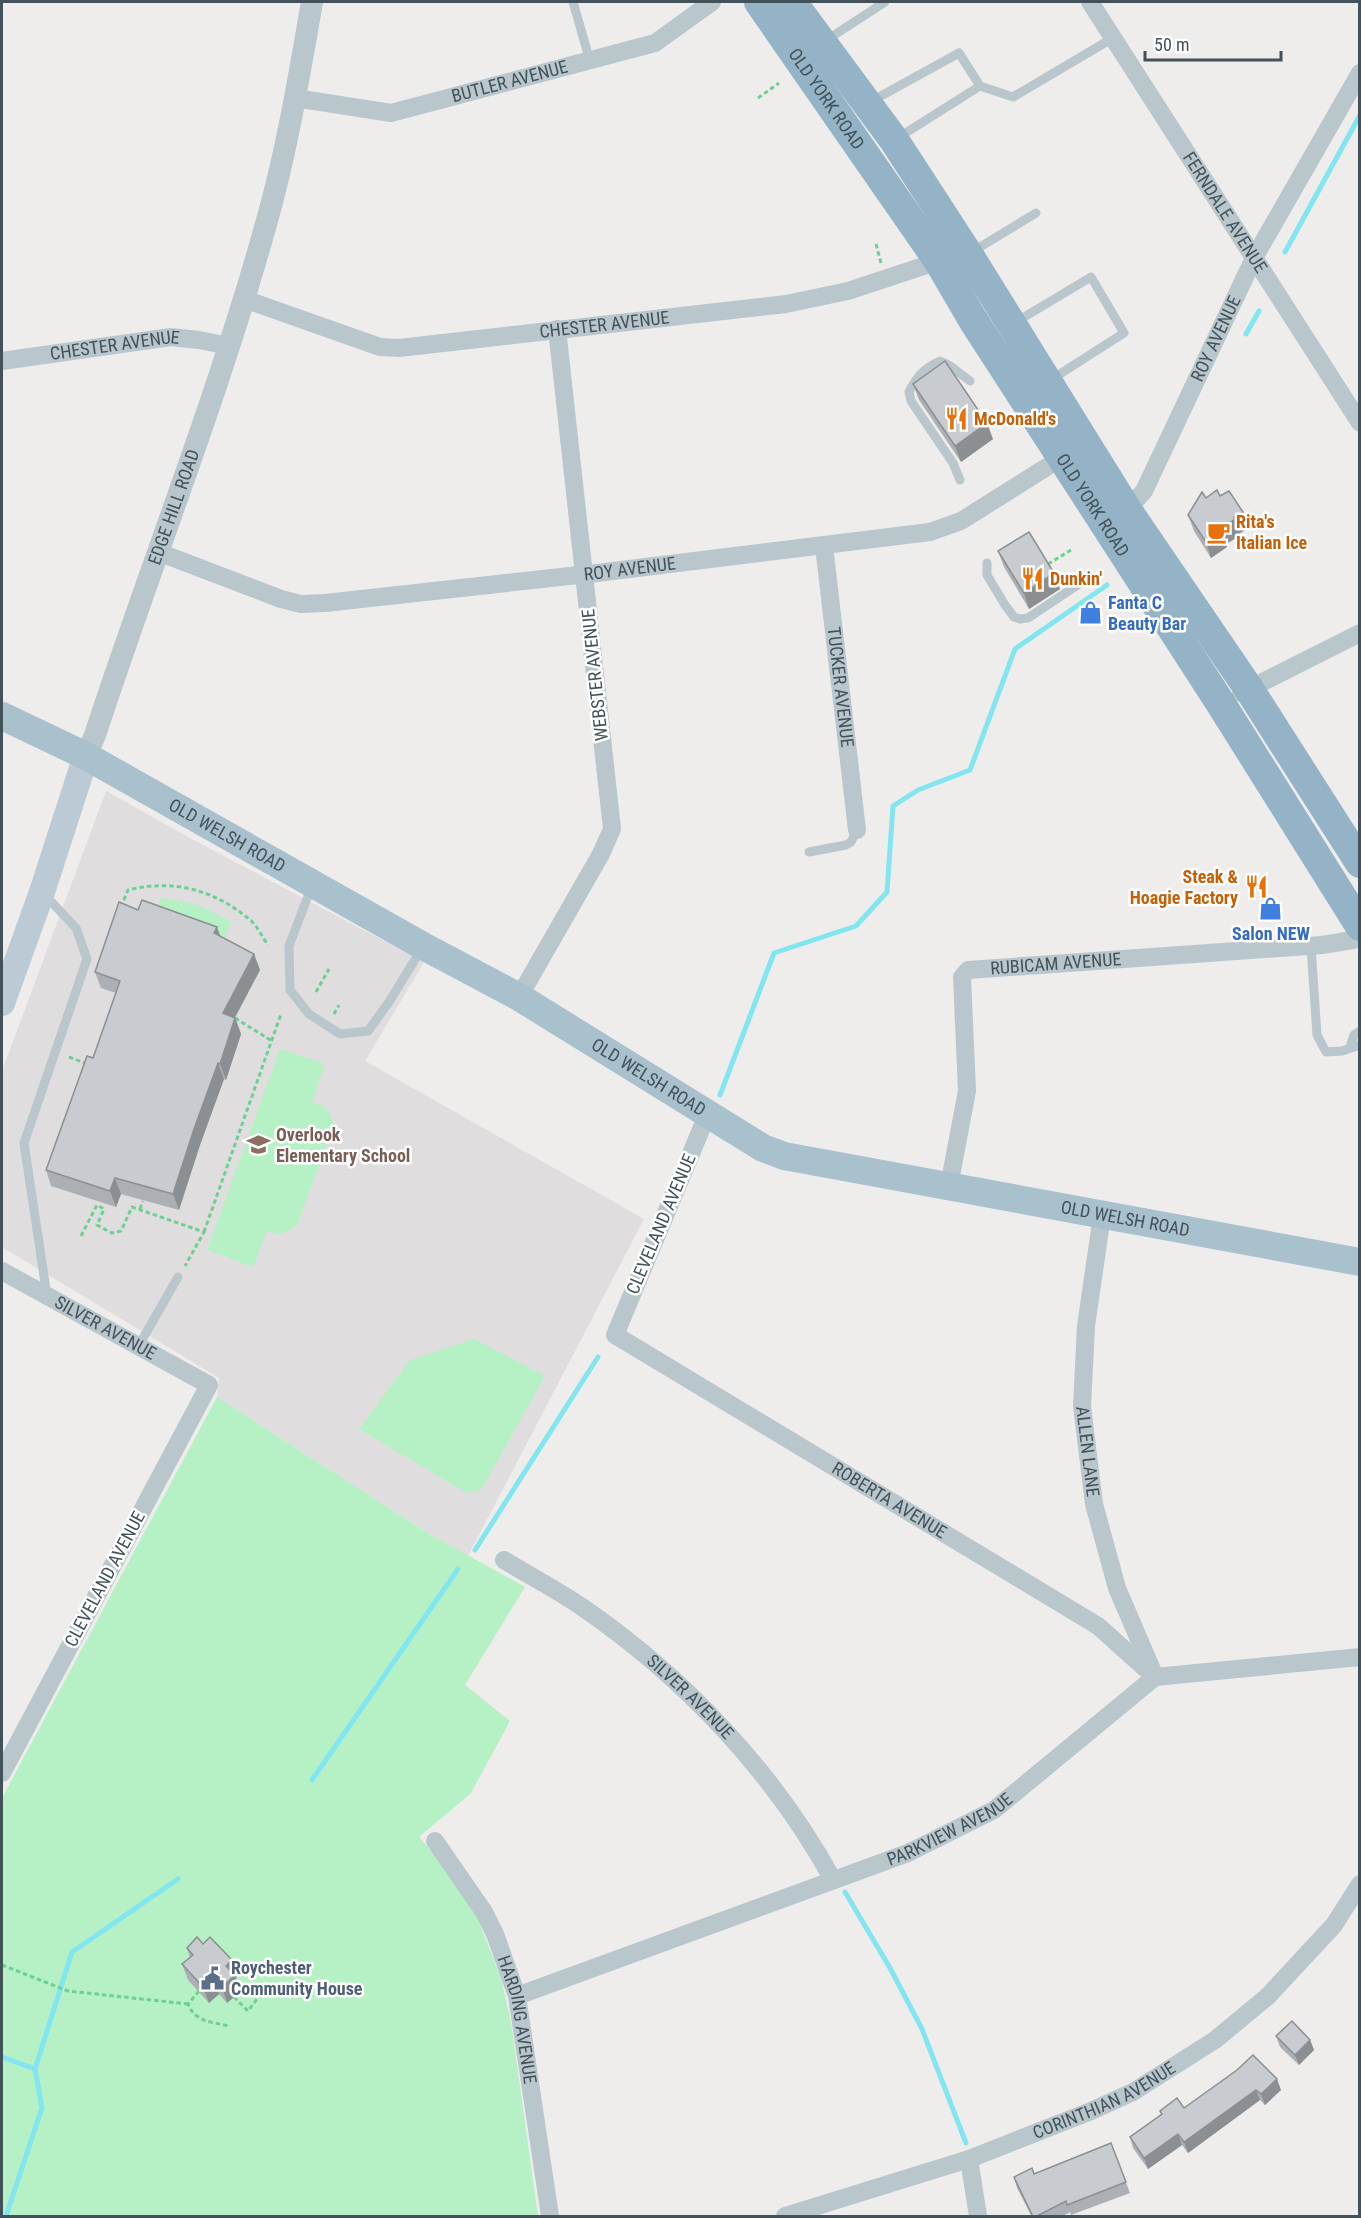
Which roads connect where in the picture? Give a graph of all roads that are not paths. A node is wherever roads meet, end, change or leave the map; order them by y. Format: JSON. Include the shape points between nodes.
{"nodes":[{"id":1,"x":312,"y":2,"type":"edge"},
{"id":2,"x":712,"y":2,"type":"edge"},
{"id":3,"x":759,"y":2,"type":"edge"},
{"id":4,"x":792,"y":2,"type":"edge"},
{"id":5,"x":885,"y":2,"type":"edge"},
{"id":6,"x":1090,"y":2,"type":"edge"},
{"id":7,"x":576,"y":3,"type":"edge"},
{"id":8,"x":1113,"y":38,"type":"junction"},
{"id":9,"x":823,"y":43,"type":"junction"},
{"id":10,"x":590,"y":61,"type":"junction"},
{"id":11,"x":1359,"y":72,"type":"edge"},
{"id":12,"x":980,"y":86,"type":"junction"},
{"id":13,"x":295,"y":98,"type":"junction"},
{"id":14,"x":868,"y":103,"type":"junction"},
{"id":15,"x":894,"y":140,"type":"junction"},
{"id":16,"x":1036,"y":213,"type":"dead end"},
{"id":17,"x":968,"y":254,"type":"junction"},
{"id":18,"x":1254,"y":258,"type":"junction"},
{"id":19,"x":938,"y":260,"type":"junction"},
{"id":20,"x":244,"y":299,"type":"junction"},
{"id":21,"x":1012,"y":324,"type":"junction"},
{"id":22,"x":557,"y":329,"type":"junction"},
{"id":23,"x":229,"y":346,"type":"junction"},
{"id":24,"x":2,"y":361,"type":"edge"},
{"id":25,"x":970,"y":381,"type":"dead end"},
{"id":26,"x":1047,"y":382,"type":"junction"},
{"id":27,"x":1359,"y":423,"type":"edge"},
{"id":28,"x":1073,"y":451,"type":"junction"},
{"id":29,"x":960,"y":480,"type":"dead end"},
{"id":30,"x":1127,"y":510,"type":"junction"},
{"id":31,"x":824,"y":546,"type":"junction"},
{"id":32,"x":158,"y":552,"type":"junction"},
{"id":33,"x":987,"y":563,"type":"dead end"},
{"id":34,"x":583,"y":575,"type":"junction"},
{"id":35,"x":1088,"y":576,"type":"dead end"},
{"id":36,"x":1359,"y":633,"type":"edge"},
{"id":37,"x":1249,"y":689,"type":"junction"},
{"id":38,"x":1221,"y":704,"type":"junction"},
{"id":39,"x":2,"y":716,"type":"edge"},
{"id":40,"x":86,"y":756,"type":"junction"},
{"id":41,"x":857,"y":830,"type":"joint"},
{"id":42,"x":809,"y":852,"type":"dead end"},
{"id":43,"x":1359,"y":862,"type":"edge"},
{"id":44,"x":313,"y":883,"type":"junction"},
{"id":45,"x":42,"y":892,"type":"junction"},
{"id":46,"x":1359,"y":926,"type":"edge"},
{"id":47,"x":1359,"y":936,"type":"edge"},
{"id":48,"x":423,"y":946,"type":"junction"},
{"id":49,"x":1311,"y":946,"type":"junction"},
{"id":50,"x":519,"y":997,"type":"junction"},
{"id":51,"x":2,"y":1002,"type":"edge"},
{"id":52,"x":1359,"y":1031,"type":"edge"},
{"id":53,"x":1355,"y":1046,"type":"edge"},
{"id":54,"x":708,"y":1113,"type":"junction"},
{"id":55,"x":949,"y":1186,"type":"junction"},
{"id":56,"x":1102,"y":1216,"type":"junction"},
{"id":57,"x":1359,"y":1262,"type":"edge"},
{"id":58,"x":2,"y":1271,"type":"edge"},
{"id":59,"x":178,"y":1277,"type":"road end"},
{"id":60,"x":48,"y":1298,"type":"junction"},
{"id":61,"x":615,"y":1335,"type":"joint"},
{"id":62,"x":138,"y":1347,"type":"junction"},
{"id":63,"x":209,"y":1385,"type":"joint"},
{"id":64,"x":504,"y":1560,"type":"dead end"},
{"id":65,"x":1359,"y":1657,"type":"edge"},
{"id":66,"x":1155,"y":1677,"type":"junction"},
{"id":67,"x":2,"y":1773,"type":"edge"},
{"id":68,"x":435,"y":1841,"type":"dead end"},
{"id":69,"x":833,"y":1880,"type":"junction"},
{"id":70,"x":1359,"y":1884,"type":"edge"},
{"id":71,"x":517,"y":1996,"type":"junction"},
{"id":72,"x":969,"y":2159,"type":"junction"},
{"id":73,"x":550,"y":2217,"type":"edge"},
{"id":74,"x":785,"y":2217,"type":"edge"},
{"id":75,"x":978,"y":2217,"type":"edge"}],
"edges":[{"from":1,"to":13,"type":"street","name":"EDGE HILL ROAD"},
{"from":2,"to":10,"type":"street","name":"BUTLER AVENUE","via":[[655,43]]},
{"from":3,"to":19,"type":"highway","name":"OLD YORK ROAD"},
{"from":4,"to":9,"type":"highway","name":"OLD YORK ROAD"},
{"from":5,"to":9,"type":"lane"},
{"from":6,"to":8,"type":"street","name":"FERNDALE AVENUE"},
{"from":7,"to":10,"type":"lane"},
{"from":8,"to":12,"type":"lane","via":[[1013,97]]},
{"from":8,"to":18,"type":"street","name":"FERNDALE AVENUE"},
{"from":9,"to":14,"type":"highway","name":"OLD YORK ROAD"},
{"from":10,"to":13,"type":"street","name":"BUTLER AVENUE","via":[[391,113]]},
{"from":11,"to":18,"type":"street","name":"ROY AVENUE"},
{"from":12,"to":14,"type":"lane","via":[[959,53]]},
{"from":12,"to":15,"type":"lane"},
{"from":13,"to":20,"type":"street","name":"EDGE HILL ROAD","via":[[267,221]]},
{"from":14,"to":15,"type":"highway","name":"OLD YORK ROAD"},
{"from":15,"to":17,"type":"highway","name":"OLD YORK ROAD"},
{"from":16,"to":17,"type":"lane"},
{"from":17,"to":19,"type":"street","name":"CHESTER AVENUE"},
{"from":17,"to":21,"type":"highway","name":"OLD YORK ROAD"},
{"from":18,"to":27,"type":"street","name":"FERNDALE AVENUE"},
{"from":18,"to":30,"type":"street","name":"ROY AVENUE","via":[[1144,491]]},
{"from":19,"to":22,"type":"street","name":"CHESTER AVENUE","via":[[848,291],[786,304]]},
{"from":19,"to":28,"type":"highway","name":"OLD YORK ROAD","via":[[974,320]]},
{"from":20,"to":22,"type":"street","name":"CHESTER AVENUE","via":[[380,347]]},
{"from":20,"to":23,"type":"street","name":"EDGE HILL ROAD"},
{"from":21,"to":26,"type":"highway","name":"OLD YORK ROAD"},
{"from":21,"to":26,"type":"lane","via":[[1091,277],[1124,333]]},
{"from":22,"to":34,"type":"street","name":"WEBSTER AVENUE"},
{"from":23,"to":24,"type":"street","name":"CHESTER AVENUE","via":[[171,338]]},
{"from":23,"to":32,"type":"street","name":"EDGE HILL ROAD"},
{"from":25,"to":29,"type":"lane","via":[[940,361],[918,374],[909,392]]},
{"from":26,"to":28,"type":"highway","name":"OLD YORK ROAD"},
{"from":28,"to":30,"type":"highway","name":"OLD YORK ROAD"},
{"from":28,"to":31,"type":"street","name":"ROY AVENUE","via":[[979,511],[944,528]]},
{"from":28,"to":38,"type":"highway","name":"OLD YORK ROAD"},
{"from":30,"to":37,"type":"highway","name":"OLD YORK ROAD"},
{"from":31,"to":34,"type":"street","name":"ROY AVENUE"},
{"from":31,"to":41,"type":"street","name":"TUCKER AVENUE"},
{"from":32,"to":34,"type":"street","name":"ROY AVENUE","via":[[301,604]]},
{"from":32,"to":40,"type":"street","name":"EDGE HILL ROAD"},
{"from":33,"to":35,"type":"lane","via":[[987,575],[1014,617],[1020,619],[1028,618]]},
{"from":34,"to":50,"type":"street","name":"WEBSTER AVENUE","via":[[612,828]]},
{"from":36,"to":37,"type":"street"},
{"from":37,"to":38,"type":"street"},
{"from":37,"to":43,"type":"highway","name":"OLD YORK ROAD"},
{"from":38,"to":46,"type":"highway","name":"OLD YORK ROAD"},
{"from":39,"to":40,"type":"main road","name":"OLD WELSH ROAD"},
{"from":40,"to":44,"type":"main road","name":"OLD WELSH ROAD"},
{"from":40,"to":45,"type":"main road","name":"EDGE HILL ROAD"},
{"from":41,"to":42,"type":"lane","via":[[846,845]]},
{"from":44,"to":48,"type":"main road","name":"OLD WELSH ROAD"},
{"from":44,"to":48,"type":"lane","via":[[289,946],[290,990],[309,1014],[339,1034],[368,1031]]},
{"from":45,"to":51,"type":"main road","name":"EDGE HILL ROAD"},
{"from":45,"to":60,"type":"lane","via":[[76,928],[87,959],[24,1143]]},
{"from":47,"to":49,"type":"street","name":"RUBICAM AVENUE"},
{"from":48,"to":50,"type":"main road","name":"OLD WELSH ROAD"},
{"from":49,"to":53,"type":"lane","via":[[1317,1035],[1326,1052]]},
{"from":49,"to":55,"type":"street","name":"RUBICAM AVENUE","via":[[968,970],[962,977],[967,1092]]},
{"from":50,"to":54,"type":"main road","name":"OLD WELSH ROAD"},
{"from":52,"to":53,"type":"lane","via":[[1354,1035]]},
{"from":54,"to":55,"type":"main road","name":"OLD WELSH ROAD","via":[[763,1148],[784,1156]]},
{"from":54,"to":61,"type":"street","name":"CLEVELAND AVENUE"},
{"from":55,"to":56,"type":"main road","name":"OLD WELSH ROAD"},
{"from":56,"to":57,"type":"main road","name":"OLD WELSH ROAD"},
{"from":56,"to":66,"type":"street","name":"ALLEN LANE","via":[[1086,1326],[1082,1406],[1094,1504],[1117,1588]]},
{"from":58,"to":60,"type":"street","name":"SILVER AVENUE"},
{"from":59,"to":62,"type":"lane"},
{"from":60,"to":62,"type":"street","name":"SILVER AVENUE"},
{"from":61,"to":66,"type":"street","name":"ROBERTA AVENUE","via":[[1091,1622]]},
{"from":62,"to":63,"type":"street","name":"SILVER AVENUE"},
{"from":63,"to":67,"type":"street","name":"CLEVELAND AVENUE"},
{"from":64,"to":69,"type":"street","name":"SILVER AVENUE","via":[[581,1606],[701,1703],[769,1784]]},
{"from":65,"to":66,"type":"street"},
{"from":66,"to":69,"type":"street","name":"PARKVIEW AVENUE","via":[[994,1810],[908,1853]]},
{"from":68,"to":71,"type":"street","name":"HARDING AVENUE","via":[[484,1912]]},
{"from":69,"to":71,"type":"street","name":"PARKVIEW AVENUE"},
{"from":70,"to":72,"type":"street","name":"CORINTHIAN AVENUE","via":[[1334,1925],[1312,1951],[1267,1997],[1215,2040],[1133,2092]]},
{"from":71,"to":73,"type":"street","name":"HARDING AVENUE"},
{"from":72,"to":74,"type":"street","name":"CORINTHIAN AVENUE"},
{"from":72,"to":75,"type":"street"}]}
